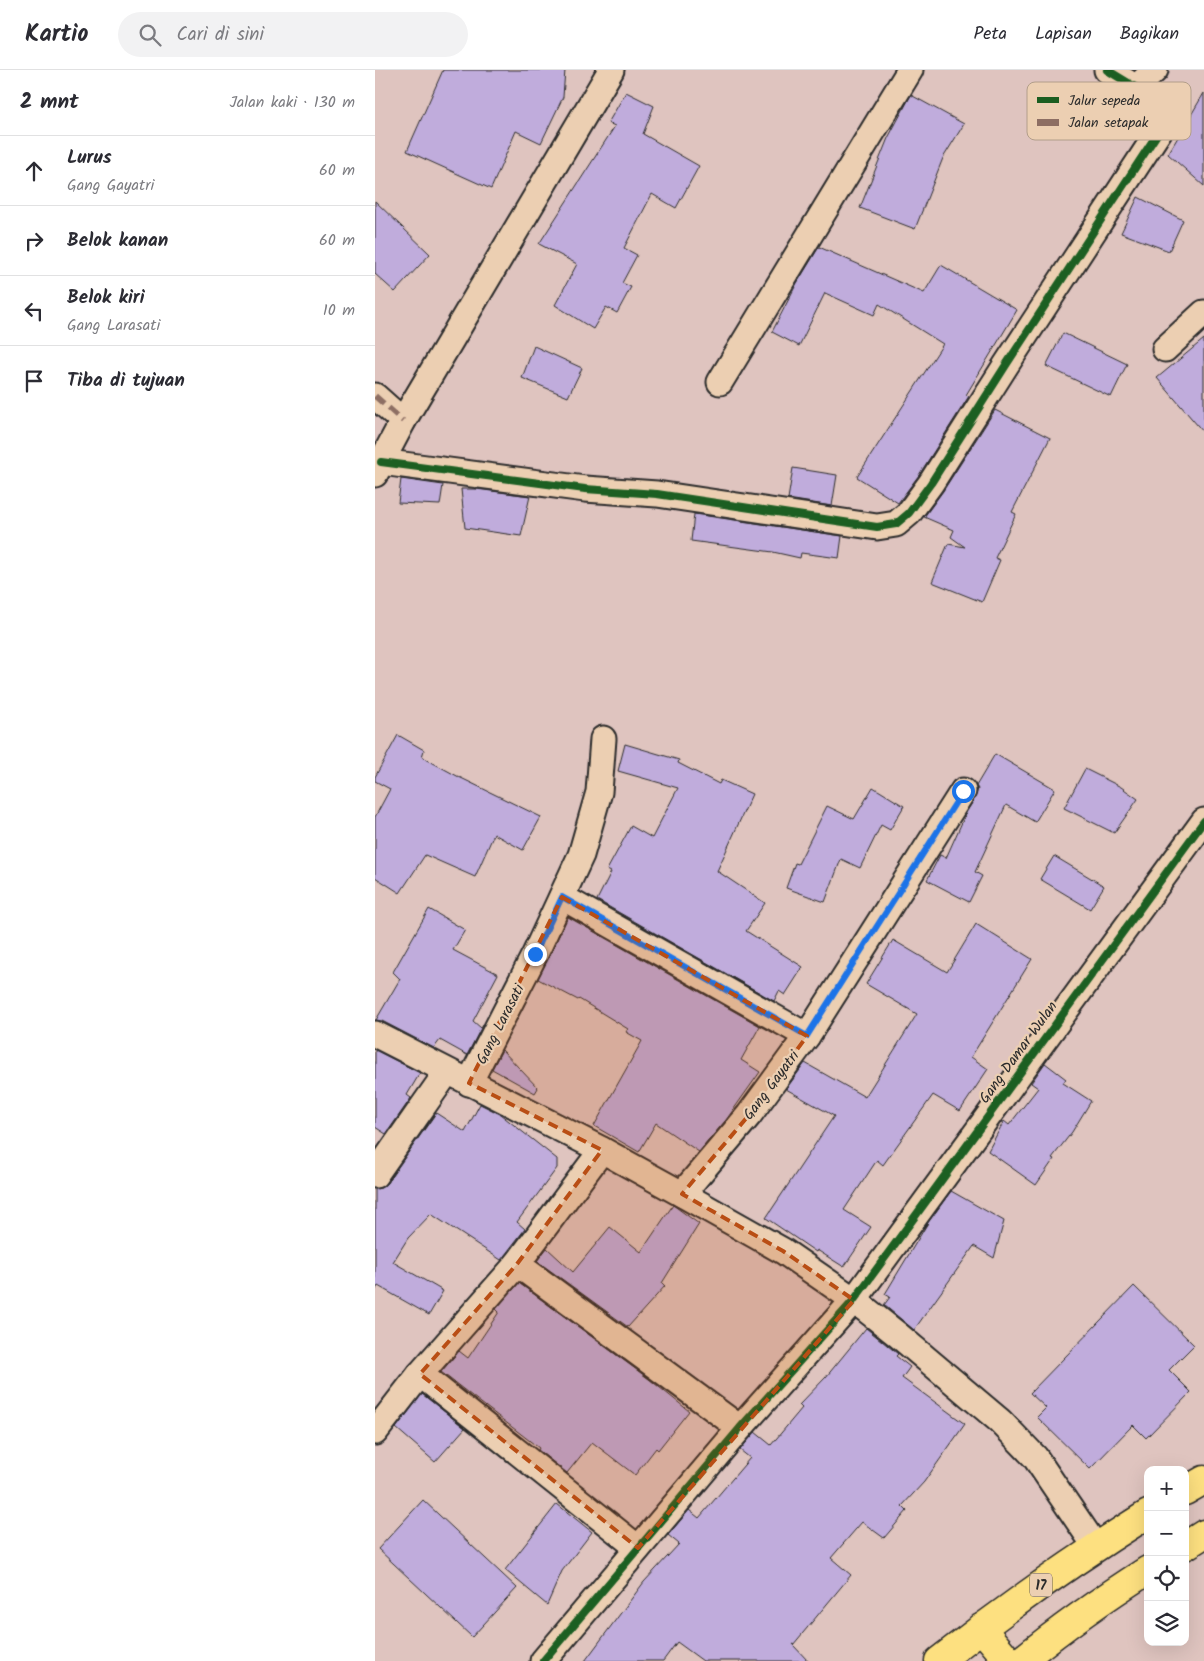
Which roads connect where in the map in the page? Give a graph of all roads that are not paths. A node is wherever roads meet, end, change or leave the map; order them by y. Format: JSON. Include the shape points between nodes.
{"nodes":[{"id":1,"x":611,"y":70,"type":"edge"},
{"id":2,"x":910,"y":70,"type":"edge"},
{"id":3,"x":1107,"y":70,"type":"edge"},
{"id":4,"x":1155,"y":70,"type":"edge"},
{"id":5,"x":1126,"y":82,"type":"edge"},
{"id":6,"x":1142,"y":82,"type":"edge"},
{"id":7,"x":1153,"y":140,"type":"edge"},
{"id":8,"x":1204,"y":313,"type":"edge"},
{"id":9,"x":1165,"y":349,"type":"dead end"},
{"id":10,"x":721,"y":382,"type":"dead end"},
{"id":11,"x":375,"y":396,"type":"edge"},
{"id":12,"x":403,"y":421,"type":"junction"},
{"id":13,"x":378,"y":468,"type":"edge"},
{"id":14,"x":603,"y":739,"type":"dead end"},
{"id":15,"x":963,"y":791,"type":"dead end"},
{"id":16,"x":1204,"y":821,"type":"edge"},
{"id":17,"x":562,"y":897,"type":"junction"},
{"id":18,"x":375,"y":1034,"type":"edge"},
{"id":19,"x":807,"y":1036,"type":"junction"},
{"id":20,"x":447,"y":1072,"type":"junction"},
{"id":21,"x":469,"y":1083,"type":"junction"},
{"id":22,"x":602,"y":1150,"type":"junction"},
{"id":23,"x":375,"y":1175,"type":"edge"},
{"id":24,"x":682,"y":1194,"type":"junction"},
{"id":25,"x":517,"y":1264,"type":"junction"},
{"id":26,"x":854,"y":1300,"type":"junction"},
{"id":27,"x":419,"y":1374,"type":"junction"},
{"id":28,"x":740,"y":1428,"type":"junction"},
{"id":29,"x":375,"y":1432,"type":"edge"},
{"id":30,"x":1204,"y":1480,"type":"edge"},
{"id":31,"x":1189,"y":1489,"type":"edge"},
{"id":32,"x":1144,"y":1516,"type":"edge"},
{"id":33,"x":1204,"y":1534,"type":"edge"},
{"id":34,"x":1189,"y":1543,"type":"edge"},
{"id":35,"x":1096,"y":1546,"type":"junction"},
{"id":36,"x":638,"y":1548,"type":"junction"},
{"id":37,"x":1144,"y":1573,"type":"edge"},
{"id":38,"x":981,"y":1628,"type":"junction"},
{"id":39,"x":543,"y":1661,"type":"edge"},
{"id":40,"x":939,"y":1661,"type":"edge"},
{"id":41,"x":1009,"y":1661,"type":"edge"},
{"id":42,"x":1021,"y":1661,"type":"edge"}],
"edges":[{"from":1,"to":12,"type":"street"},
{"from":2,"to":10,"type":"street"},
{"from":3,"to":5,"type":"street"},
{"from":4,"to":6,"type":"street"},
{"from":7,"to":13,"type":"street","via":[[931,483],[909,513],[896,524],[877,527],[657,494]]},
{"from":8,"to":9,"type":"street"},
{"from":11,"to":12,"type":"street"},
{"from":12,"to":13,"type":"street"},
{"from":14,"to":17,"type":"street","name":"Gang Larasati","via":[[599,792],[581,855]]},
{"from":15,"to":19,"type":"street","name":"Gang Gayatri"},
{"from":16,"to":26,"type":"street","name":"Gang Damar Wulan"},
{"from":17,"to":19,"type":"street"},
{"from":17,"to":21,"type":"street","name":"Gang Larasati"},
{"from":18,"to":20,"type":"street"},
{"from":19,"to":24,"type":"street","name":"Gang Gayatri","via":[[749,1116]]},
{"from":20,"to":21,"type":"street"},
{"from":20,"to":23,"type":"street"},
{"from":21,"to":22,"type":"street"},
{"from":22,"to":24,"type":"street"},
{"from":22,"to":25,"type":"street"},
{"from":24,"to":26,"type":"street","via":[[783,1251]]},
{"from":25,"to":27,"type":"street"},
{"from":25,"to":28,"type":"street"},
{"from":26,"to":28,"type":"street","name":"Gang Damar Wulan"},
{"from":26,"to":35,"type":"street","via":[[1000,1421],[1035,1458]]},
{"from":27,"to":29,"type":"street"},
{"from":27,"to":36,"type":"street"},
{"from":28,"to":36,"type":"street","name":"Gang Damar Wulan"},
{"from":30,"to":31,"type":"highway"},
{"from":32,"to":35,"type":"highway","number":"17"},
{"from":33,"to":34,"type":"highway"},
{"from":35,"to":38,"type":"highway","number":"17"},
{"from":36,"to":39,"type":"street","name":"Gang Damar Wulan"},
{"from":37,"to":42,"type":"highway","via":[[1059,1630]]},
{"from":38,"to":40,"type":"highway","number":"17"},
{"from":38,"to":41,"type":"highway"}]}
